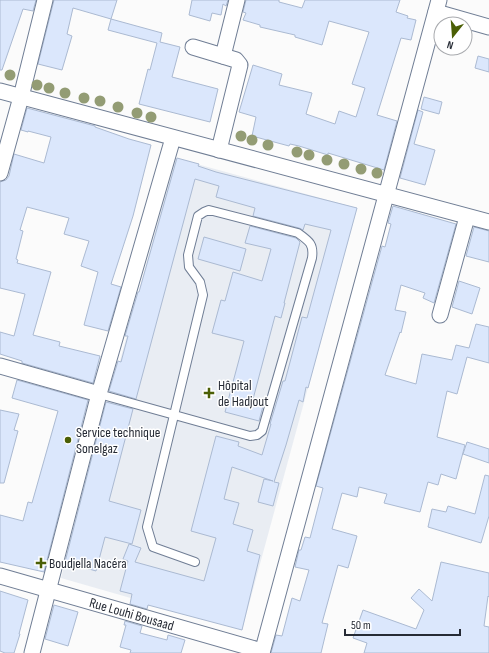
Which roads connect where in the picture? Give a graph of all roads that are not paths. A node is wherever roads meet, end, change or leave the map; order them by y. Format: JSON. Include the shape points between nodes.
{"nodes":[{"id":1,"x":45,"y":0,"type":"edge"},
{"id":2,"x":237,"y":0,"type":"edge"},
{"id":3,"x":437,"y":6,"type":"edge"},
{"id":4,"x":489,"y":27,"type":"edge"},
{"id":5,"x":193,"y":47,"type":"dead end"},
{"id":6,"x":222,"y":56,"type":"junction"},
{"id":7,"x":0,"y":92,"type":"edge"},
{"id":8,"x":21,"y":97,"type":"junction"},
{"id":9,"x":173,"y":138,"type":"junction"},
{"id":10,"x":219,"y":150,"type":"junction"},
{"id":11,"x":0,"y":172,"type":"edge"},
{"id":12,"x":386,"y":195,"type":"junction"},
{"id":13,"x":467,"y":216,"type":"junction"},
{"id":14,"x":489,"y":222,"type":"edge"},
{"id":15,"x":440,"y":315,"type":"dead end"},
{"id":16,"x":0,"y":366,"type":"edge"},
{"id":17,"x":99,"y":394,"type":"junction"},
{"id":18,"x":174,"y":414,"type":"junction"},
{"id":19,"x":195,"y":562,"type":"dead end"},
{"id":20,"x":0,"y":576,"type":"edge"},
{"id":21,"x":48,"y":590,"type":"junction"},
{"id":22,"x":262,"y":652,"type":"edge"},
{"id":23,"x":32,"y":653,"type":"edge"}],
"edges":[{"from":1,"to":8,"type":"street"},
{"from":2,"to":6,"type":"street"},
{"from":3,"to":4,"type":"street"},
{"from":3,"to":12,"type":"street"},
{"from":5,"to":6,"type":"street"},
{"from":6,"to":10,"type":"street","via":[[236,60],[240,65]]},
{"from":7,"to":8,"type":"street"},
{"from":8,"to":9,"type":"street"},
{"from":8,"to":11,"type":"street"},
{"from":9,"to":10,"type":"street"},
{"from":9,"to":17,"type":"street"},
{"from":10,"to":12,"type":"street"},
{"from":12,"to":13,"type":"street"},
{"from":12,"to":22,"type":"street"},
{"from":13,"to":14,"type":"street"},
{"from":13,"to":15,"type":"street"},
{"from":16,"to":17,"type":"street"},
{"from":17,"to":18,"type":"lane"},
{"from":17,"to":21,"type":"street"},
{"from":18,"to":18,"type":"lane","via":[[250,436],[258,435],[262,430],[312,258],[314,249],[308,240],[298,233],[209,210],[198,216],[188,256],[189,267],[200,282],[203,295]]},
{"from":18,"to":19,"type":"lane","via":[[147,527],[153,547]]},
{"from":20,"to":21,"type":"street","name":"Rue Louhi Bousaad"},
{"from":21,"to":22,"type":"street","name":"Rue Louhi Bousaad"},
{"from":21,"to":23,"type":"street"}]}
